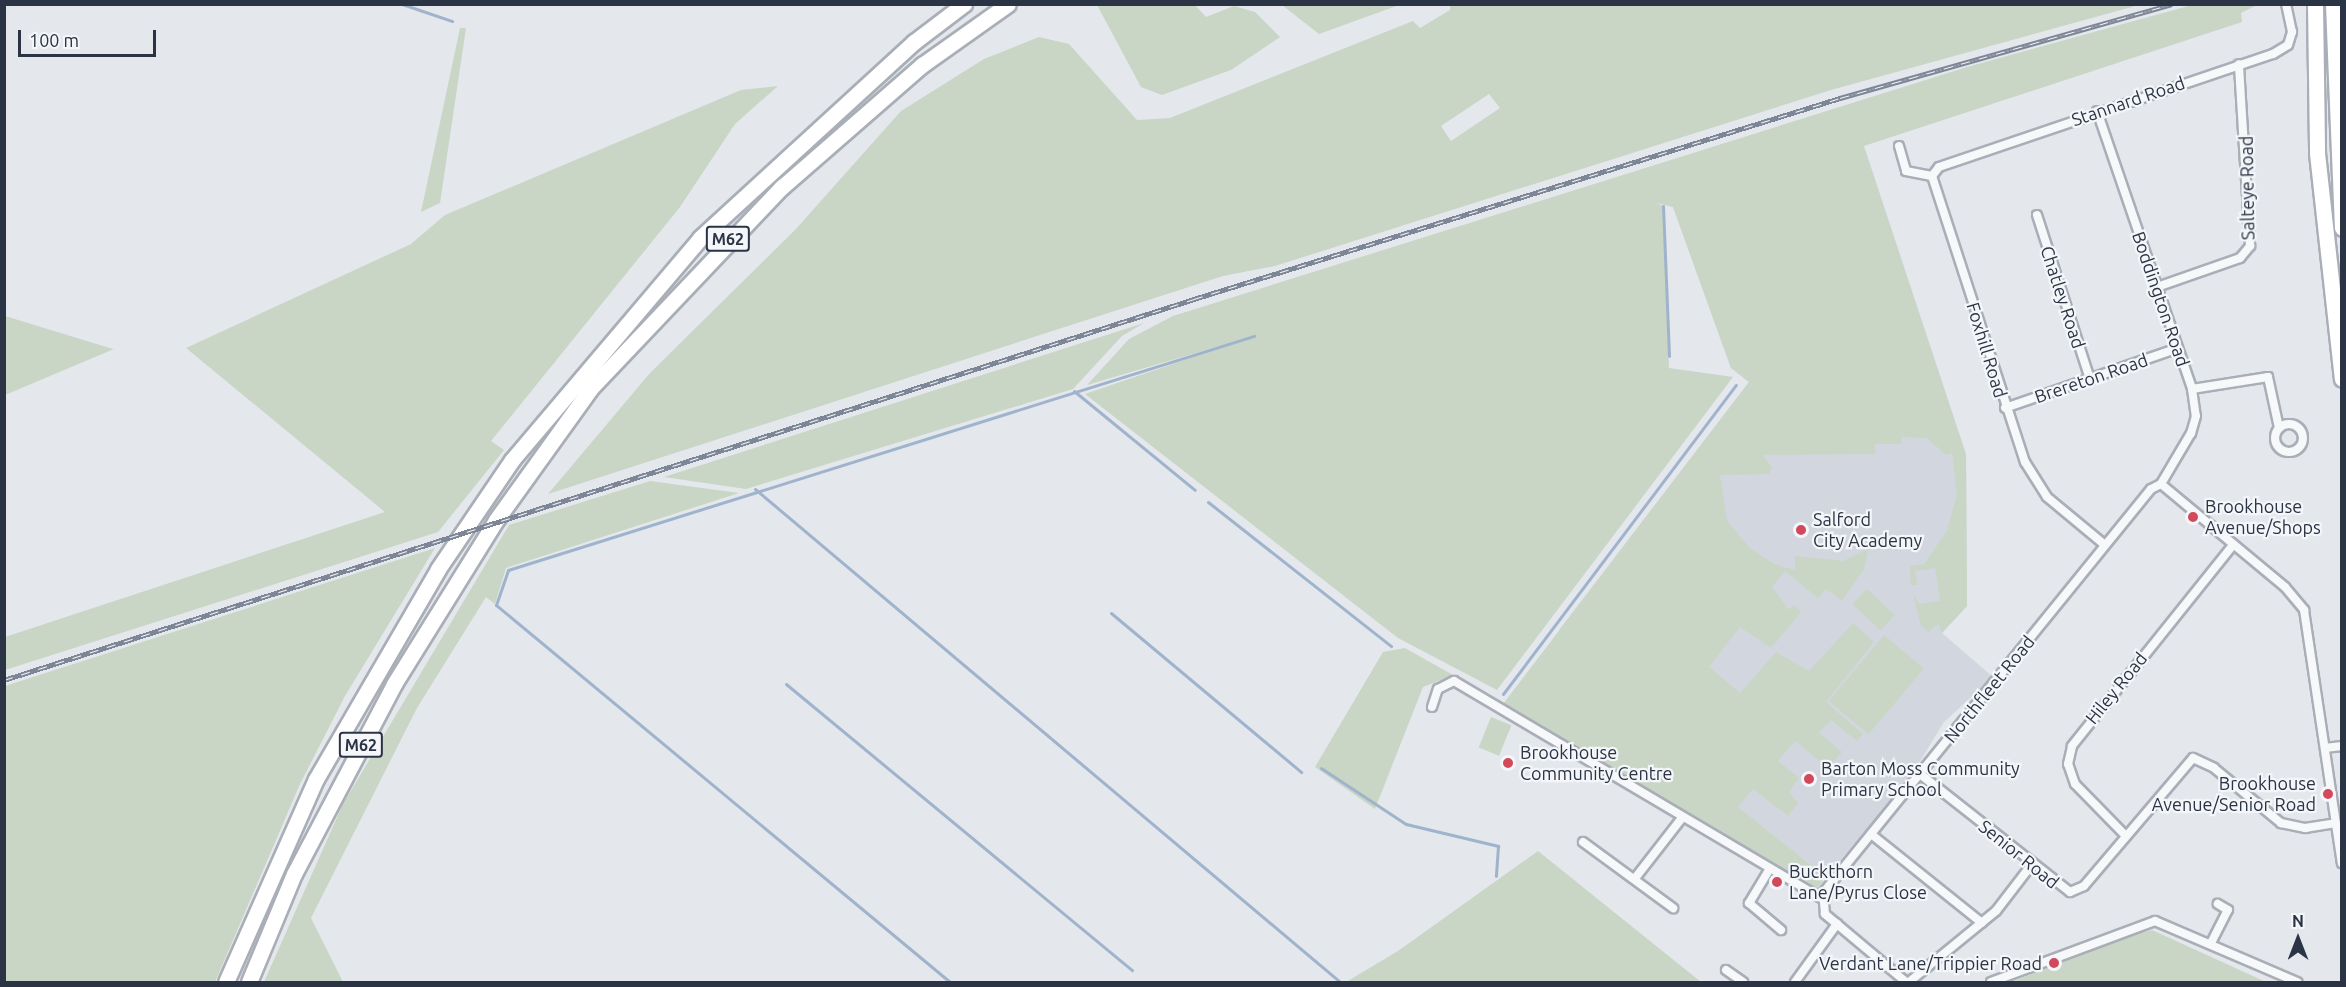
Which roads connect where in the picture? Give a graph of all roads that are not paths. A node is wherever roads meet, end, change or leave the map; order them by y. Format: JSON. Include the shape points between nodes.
{"nodes":[{"id":1,"x":964,"y":4,"type":"edge"},
{"id":2,"x":1008,"y":4,"type":"edge"},
{"id":3,"x":2286,"y":4,"type":"edge"},
{"id":4,"x":2314,"y":4,"type":"edge"},
{"id":5,"x":2333,"y":4,"type":"edge"},
{"id":6,"x":2239,"y":64,"type":"junction"},
{"id":7,"x":2097,"y":111,"type":"junction"},
{"id":8,"x":1899,"y":146,"type":"dead end"},
{"id":9,"x":1932,"y":176,"type":"junction"},
{"id":10,"x":2037,"y":215,"type":"dead end"},
{"id":11,"x":2342,"y":228,"type":"edge"},
{"id":12,"x":2157,"y":287,"type":"junction"},
{"id":13,"x":2178,"y":348,"type":"junction"},
{"id":14,"x":2090,"y":379,"type":"junction"},
{"id":15,"x":2342,"y":379,"type":"edge"},
{"id":16,"x":2192,"y":389,"type":"junction"},
{"id":17,"x":2005,"y":408,"type":"junction"},
{"id":18,"x":2279,"y":428,"type":"dead end"},
{"id":19,"x":2161,"y":484,"type":"junction"},
{"id":20,"x":2105,"y":545,"type":"junction"},
{"id":21,"x":2233,"y":545,"type":"junction"},
{"id":22,"x":1432,"y":707,"type":"dead end"},
{"id":23,"x":2342,"y":746,"type":"edge"},
{"id":24,"x":2325,"y":748,"type":"junction"},
{"id":25,"x":1920,"y":774,"type":"junction"},
{"id":26,"x":1682,"y":818,"type":"junction"},
{"id":27,"x":2336,"y":823,"type":"junction"},
{"id":28,"x":1872,"y":834,"type":"junction"},
{"id":29,"x":2125,"y":835,"type":"junction"},
{"id":30,"x":1583,"y":842,"type":"dead end"},
{"id":31,"x":2342,"y":863,"type":"edge"},
{"id":32,"x":2031,"y":864,"type":"junction"},
{"id":33,"x":1769,"y":870,"type":"junction"},
{"id":34,"x":1636,"y":877,"type":"junction"},
{"id":35,"x":1821,"y":898,"type":"junction"},
{"id":36,"x":2218,"y":904,"type":"dead end"},
{"id":37,"x":1673,"y":908,"type":"dead end"},
{"id":38,"x":1982,"y":923,"type":"junction"},
{"id":39,"x":1837,"y":924,"type":"junction"},
{"id":40,"x":1781,"y":930,"type":"dead end"},
{"id":41,"x":2211,"y":943,"type":"junction"},
{"id":42,"x":1726,"y":970,"type":"dead end"},
{"id":43,"x":226,"y":982,"type":"edge"},
{"id":44,"x":249,"y":982,"type":"edge"},
{"id":45,"x":1743,"y":982,"type":"edge"},
{"id":46,"x":1795,"y":982,"type":"edge"},
{"id":47,"x":1908,"y":982,"type":"edge"},
{"id":48,"x":1990,"y":982,"type":"edge"},
{"id":49,"x":2297,"y":982,"type":"edge"}],
"edges":[{"from":1,"to":43,"type":"highway","number":"M62","via":[[914,42],[700,238],[512,460],[438,569],[316,779]]},
{"from":2,"to":44,"type":"highway","number":"M62","via":[[922,65],[782,187],[590,389],[496,520],[394,684],[294,874]]},
{"from":3,"to":6,"type":"street","name":"Stannard Road","via":[[2292,32],[2288,45]]},
{"from":4,"to":15,"type":"highway","via":[[2318,164]]},
{"from":5,"to":11,"type":"highway"},
{"from":6,"to":7,"type":"street","name":"Stannard Road"},
{"from":6,"to":12,"type":"street","name":"Salteye Road","via":[[2250,246],[2240,258]]},
{"from":7,"to":9,"type":"street","name":"Stannard Road","via":[[1939,167]]},
{"from":7,"to":12,"type":"street","name":"Boddington Road"},
{"from":8,"to":9,"type":"street","via":[[1906,171]]},
{"from":9,"to":17,"type":"street","name":"Foxhill Road"},
{"from":10,"to":14,"type":"street","name":"Chatley Road"},
{"from":12,"to":13,"type":"street","name":"Boddington Road"},
{"from":13,"to":14,"type":"street","name":"Brereton Road"},
{"from":13,"to":16,"type":"street","name":"Boddington Road"},
{"from":14,"to":17,"type":"street","name":"Brereton Road"},
{"from":16,"to":18,"type":"street","via":[[2268,377]]},
{"from":16,"to":19,"type":"street","name":"Boddington Road","via":[[2196,416],[2191,433]]},
{"from":17,"to":20,"type":"street","name":"Foxhill Road","via":[[2025,462],[2047,497]]},
{"from":19,"to":20,"type":"street","name":"Northfleet Road"},
{"from":19,"to":21,"type":"street"},
{"from":20,"to":25,"type":"street","name":"Northfleet Road"},
{"from":21,"to":24,"type":"street","via":[[2285,587],[2304,610]]},
{"from":21,"to":29,"type":"street","name":"Hiley Road","via":[[2072,746],[2068,764],[2075,784]]},
{"from":22,"to":26,"type":"street","via":[[1438,689],[1454,681]]},
{"from":23,"to":24,"type":"street"},
{"from":24,"to":27,"type":"street"},
{"from":25,"to":28,"type":"street","name":"Northfleet Road"},
{"from":25,"to":32,"type":"street","name":"Senior Road"},
{"from":26,"to":33,"type":"street"},
{"from":26,"to":34,"type":"street"},
{"from":27,"to":29,"type":"street","name":"Senior Road","via":[[2305,828],[2281,823],[2196,758],[2182,765]]},
{"from":27,"to":31,"type":"street"},
{"from":28,"to":35,"type":"street","name":"Northfleet Road"},
{"from":28,"to":38,"type":"street"},
{"from":29,"to":32,"type":"street","name":"Senior Road","via":[[2078,890],[2063,890]]},
{"from":30,"to":34,"type":"street"},
{"from":32,"to":38,"type":"street"},
{"from":33,"to":35,"type":"street"},
{"from":33,"to":40,"type":"street","via":[[1749,903]]},
{"from":34,"to":37,"type":"street"},
{"from":35,"to":39,"type":"street","via":[[1822,911]]},
{"from":36,"to":41,"type":"street","via":[[2228,910]]},
{"from":38,"to":47,"type":"street"},
{"from":39,"to":46,"type":"street"},
{"from":39,"to":47,"type":"street"},
{"from":41,"to":48,"type":"street","via":[[2169,924],[2145,922]]},
{"from":41,"to":49,"type":"street"},
{"from":42,"to":45,"type":"street"}]}
